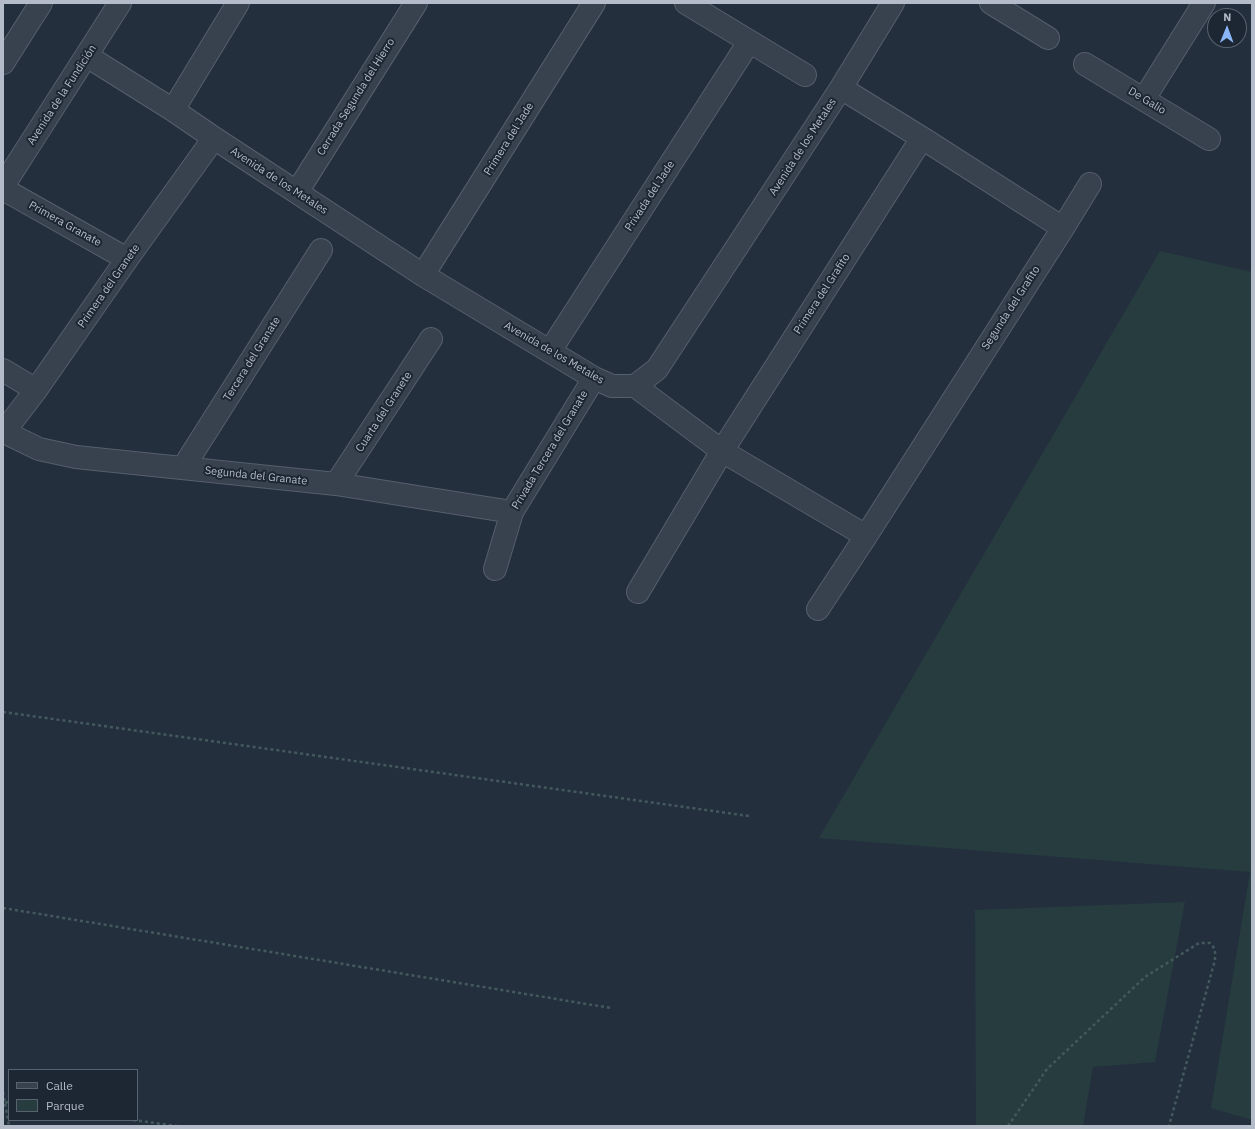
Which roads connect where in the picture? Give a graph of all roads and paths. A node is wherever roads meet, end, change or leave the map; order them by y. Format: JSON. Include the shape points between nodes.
{"nodes":[{"id":1,"x":41,"y":3,"type":"edge"},
{"id":2,"x":120,"y":3,"type":"edge"},
{"id":3,"x":238,"y":3,"type":"edge"},
{"id":4,"x":416,"y":3,"type":"edge"},
{"id":5,"x":594,"y":3,"type":"edge"},
{"id":6,"x":686,"y":3,"type":"edge"},
{"id":7,"x":893,"y":3,"type":"edge"},
{"id":8,"x":991,"y":3,"type":"edge"},
{"id":9,"x":1204,"y":3,"type":"edge"},
{"id":10,"x":1013,"y":9,"type":"edge"},
{"id":11,"x":1048,"y":38,"type":"dead end"},
{"id":12,"x":749,"y":42,"type":"junction"},
{"id":13,"x":87,"y":56,"type":"junction"},
{"id":14,"x":3,"y":63,"type":"edge"},
{"id":15,"x":1085,"y":64,"type":"dead end"},
{"id":16,"x":805,"y":75,"type":"dead end"},
{"id":17,"x":841,"y":88,"type":"junction"},
{"id":18,"x":1144,"y":99,"type":"junction"},
{"id":19,"x":173,"y":110,"type":"junction"},
{"id":20,"x":214,"y":138,"type":"junction"},
{"id":21,"x":922,"y":138,"type":"junction"},
{"id":22,"x":1208,"y":139,"type":"dead end"},
{"id":23,"x":1090,"y":184,"type":"dead end"},
{"id":24,"x":3,"y":188,"type":"edge"},
{"id":25,"x":296,"y":192,"type":"junction"},
{"id":26,"x":1063,"y":228,"type":"junction"},
{"id":27,"x":321,"y":250,"type":"dead end"},
{"id":28,"x":127,"y":259,"type":"junction"},
{"id":29,"x":423,"y":275,"type":"junction"},
{"id":30,"x":431,"y":339,"type":"dead end"},
{"id":31,"x":550,"y":351,"type":"junction"},
{"id":32,"x":3,"y":370,"type":"edge"},
{"id":33,"x":594,"y":378,"type":"junction"},
{"id":34,"x":635,"y":386,"type":"junction"},
{"id":35,"x":36,"y":390,"type":"junction"},
{"id":36,"x":4,"y":432,"type":"edge"},
{"id":37,"x":722,"y":451,"type":"junction"},
{"id":38,"x":183,"y":468,"type":"junction"},
{"id":39,"x":336,"y":484,"type":"junction"},
{"id":40,"x":512,"y":512,"type":"junction"},
{"id":41,"x":866,"y":536,"type":"junction"},
{"id":42,"x":495,"y":569,"type":"dead end"},
{"id":43,"x":638,"y":592,"type":"dead end"},
{"id":44,"x":818,"y":609,"type":"dead end"},
{"id":45,"x":3,"y":712,"type":"edge"},
{"id":46,"x":749,"y":816,"type":"dead end"},
{"id":47,"x":3,"y":908,"type":"edge"},
{"id":48,"x":611,"y":1008,"type":"dead end"},
{"id":49,"x":3,"y":1092,"type":"edge"},
{"id":50,"x":5,"y":1102,"type":"junction"},
{"id":51,"x":8,"y":1103,"type":"edge"},
{"id":52,"x":8,"y":1120,"type":"edge"},
{"id":53,"x":138,"y":1121,"type":"edge"},
{"id":54,"x":177,"y":1126,"type":"edge"},
{"id":55,"x":1008,"y":1126,"type":"edge"},
{"id":56,"x":1169,"y":1126,"type":"edge"}],
"edges":[{"from":1,"to":14,"type":"street"},
{"from":2,"to":13,"type":"street","name":"Avenida de la Fundición"},
{"from":3,"to":19,"type":"street"},
{"from":4,"to":25,"type":"street","name":"Cerrada Segunda del Hierro"},
{"from":5,"to":29,"type":"street","name":"Primera del Jade"},
{"from":6,"to":12,"type":"street"},
{"from":7,"to":17,"type":"street","name":"Avenida de los Metales"},
{"from":8,"to":10,"type":"street"},
{"from":9,"to":18,"type":"street"},
{"from":10,"to":11,"type":"street"},
{"from":12,"to":16,"type":"street"},
{"from":12,"to":31,"type":"street","name":"Privada del Jade"},
{"from":13,"to":19,"type":"street","name":"Avenida de los Metales"},
{"from":13,"to":24,"type":"street","name":"Avenida de la Fundición"},
{"from":15,"to":18,"type":"street","name":"De Galio"},
{"from":17,"to":21,"type":"street"},
{"from":17,"to":34,"type":"street","name":"Avenida de los Metales","via":[[657,369]]},
{"from":18,"to":22,"type":"street","name":"De Galio"},
{"from":19,"to":20,"type":"street","name":"Avenida de los Metales"},
{"from":20,"to":25,"type":"street","name":"Avenida de los Metales"},
{"from":20,"to":28,"type":"street","name":"Primera del Granete"},
{"from":21,"to":26,"type":"street"},
{"from":21,"to":37,"type":"street","name":"Primera del Grafito"},
{"from":23,"to":26,"type":"street","name":"Segunda del Grafito"},
{"from":24,"to":28,"type":"street","name":"Primera Granate"},
{"from":25,"to":29,"type":"street","name":"Avenida de los Metales"},
{"from":26,"to":41,"type":"street","name":"Segunda del Grafito"},
{"from":27,"to":38,"type":"street","name":"Tercera del Granate"},
{"from":28,"to":35,"type":"street","name":"Primera del Granete"},
{"from":29,"to":31,"type":"street","name":"Avenida de los Metales"},
{"from":30,"to":39,"type":"street","name":"Cuarta del Granete"},
{"from":31,"to":33,"type":"street","name":"Avenida de los Metales"},
{"from":32,"to":35,"type":"street"},
{"from":33,"to":34,"type":"street","name":"Avenida de los Metales","via":[[612,386]]},
{"from":33,"to":40,"type":"street","name":"Privada Tercera del Granate"},
{"from":34,"to":37,"type":"street"},
{"from":35,"to":36,"type":"street","name":"Primera del Granete"},
{"from":36,"to":38,"type":"street","name":"Segunda del Granate","via":[[40,449],[76,457]]},
{"from":37,"to":41,"type":"street"},
{"from":37,"to":43,"type":"street","name":"Primera del Grafito"},
{"from":38,"to":39,"type":"street","name":"Segunda del Granate"},
{"from":39,"to":40,"type":"street","name":"Segunda del Granate"},
{"from":40,"to":42,"type":"street","name":"Privada Tercera del Granate"},
{"from":41,"to":44,"type":"street","name":"Segunda del Grafito"},
{"from":45,"to":46,"type":"path"},
{"from":47,"to":48,"type":"path"},
{"from":49,"to":50,"type":"path"},
{"from":50,"to":51,"type":"path"},
{"from":50,"to":52,"type":"path"},
{"from":53,"to":54,"type":"path"},
{"from":55,"to":56,"type":"path","via":[[1047,1069],[1145,976],[1199,944],[1210,943],[1215,949],[1215,960]]}]}
